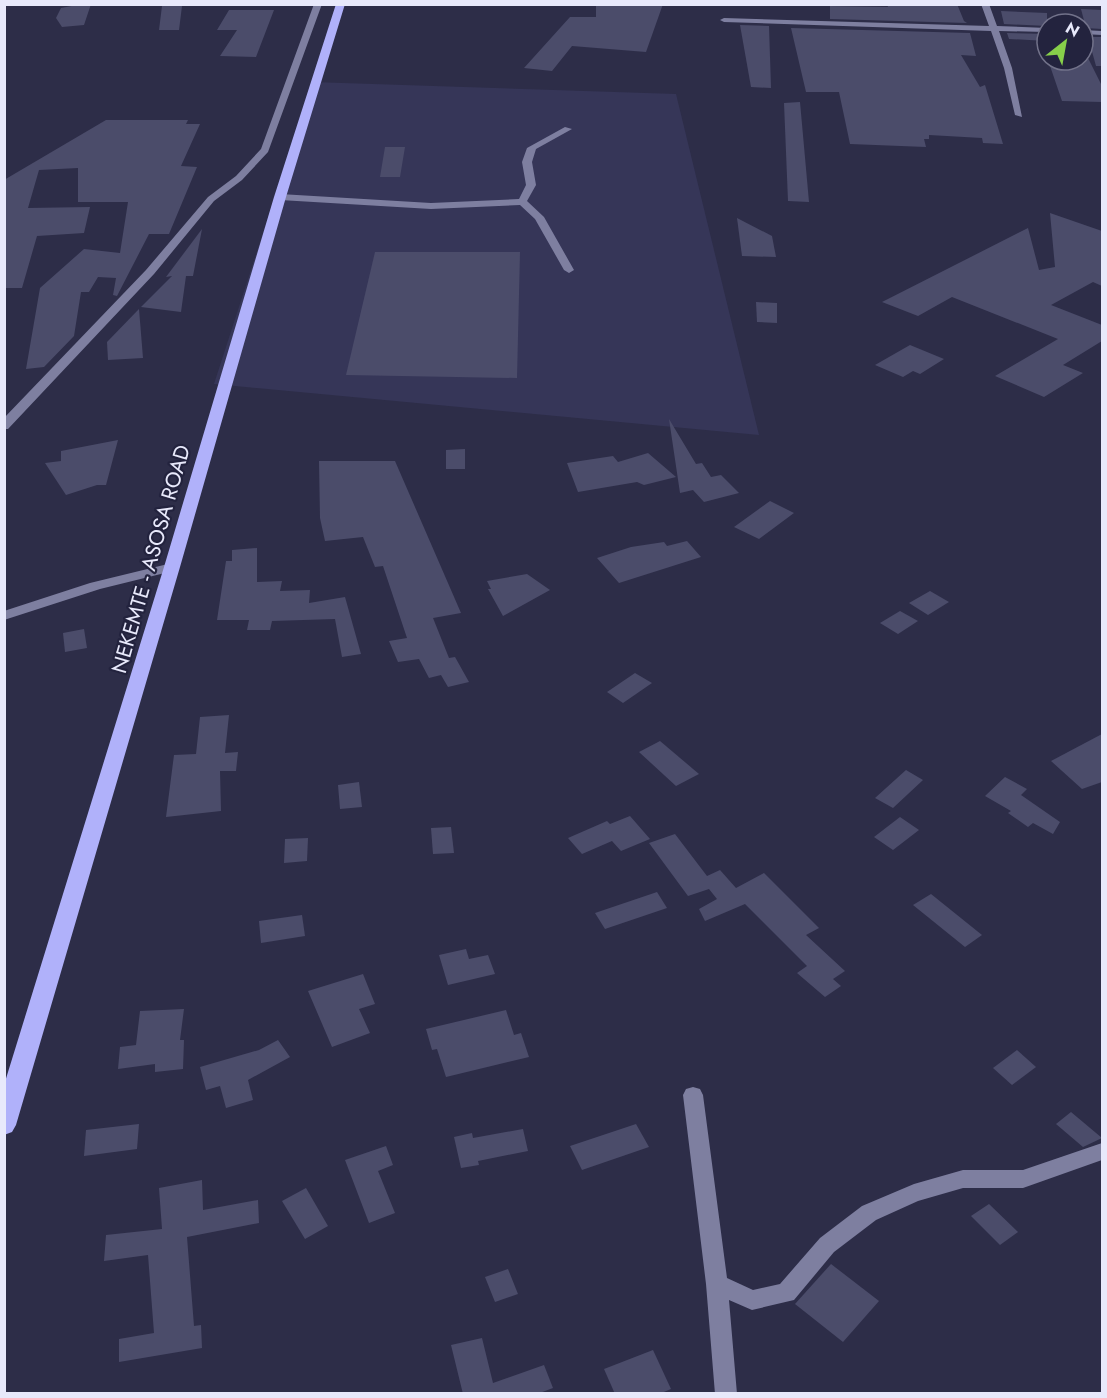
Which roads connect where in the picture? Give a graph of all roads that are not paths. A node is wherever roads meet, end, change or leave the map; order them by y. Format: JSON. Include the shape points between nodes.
{"nodes":[{"id":1,"x":318,"y":4,"type":"edge"},
{"id":2,"x":340,"y":4,"type":"edge"},
{"id":3,"x":985,"y":4,"type":"edge"},
{"id":4,"x":724,"y":20,"type":"dead end"},
{"id":5,"x":994,"y":29,"type":"junction"},
{"id":6,"x":1035,"y":30,"type":"edge"},
{"id":7,"x":1019,"y":115,"type":"dead end"},
{"id":8,"x":567,"y":129,"type":"dead end"},
{"id":9,"x":280,"y":197,"type":"junction"},
{"id":10,"x":522,"y":202,"type":"junction"},
{"id":11,"x":568,"y":270,"type":"dead end"},
{"id":12,"x":4,"y":426,"type":"edge"},
{"id":13,"x":172,"y":567,"type":"junction"},
{"id":14,"x":4,"y":616,"type":"edge"},
{"id":15,"x":693,"y":1095,"type":"dead end"},
{"id":16,"x":4,"y":1125,"type":"edge"},
{"id":17,"x":1102,"y":1152,"type":"edge"},
{"id":18,"x":717,"y":1284,"type":"junction"},
{"id":19,"x":726,"y":1394,"type":"edge"}],
"edges":[{"from":1,"to":12,"type":"street","via":[[265,150],[239,178],[211,199],[150,272]]},
{"from":2,"to":9,"type":"highway","name":"NEKEMTE - ASOSA ROAD"},
{"from":3,"to":5,"type":"street"},
{"from":4,"to":5,"type":"street"},
{"from":5,"to":6,"type":"street"},
{"from":5,"to":7,"type":"street"},
{"from":8,"to":10,"type":"street","via":[[532,148],[527,162],[531,185]]},
{"from":9,"to":10,"type":"street","via":[[452,207]]},
{"from":9,"to":13,"type":"highway","name":"NEKEMTE - ASOSA ROAD"},
{"from":10,"to":11,"type":"street","via":[[539,217]]},
{"from":13,"to":14,"type":"street","via":[[95,586]]},
{"from":13,"to":16,"type":"highway","name":"NEKEMTE - ASOSA ROAD"},
{"from":15,"to":18,"type":"street"},
{"from":17,"to":18,"type":"street","via":[[1023,1179],[963,1179],[914,1193],[869,1214],[827,1245],[786,1293],[752,1300]]},
{"from":18,"to":19,"type":"street"}]}
